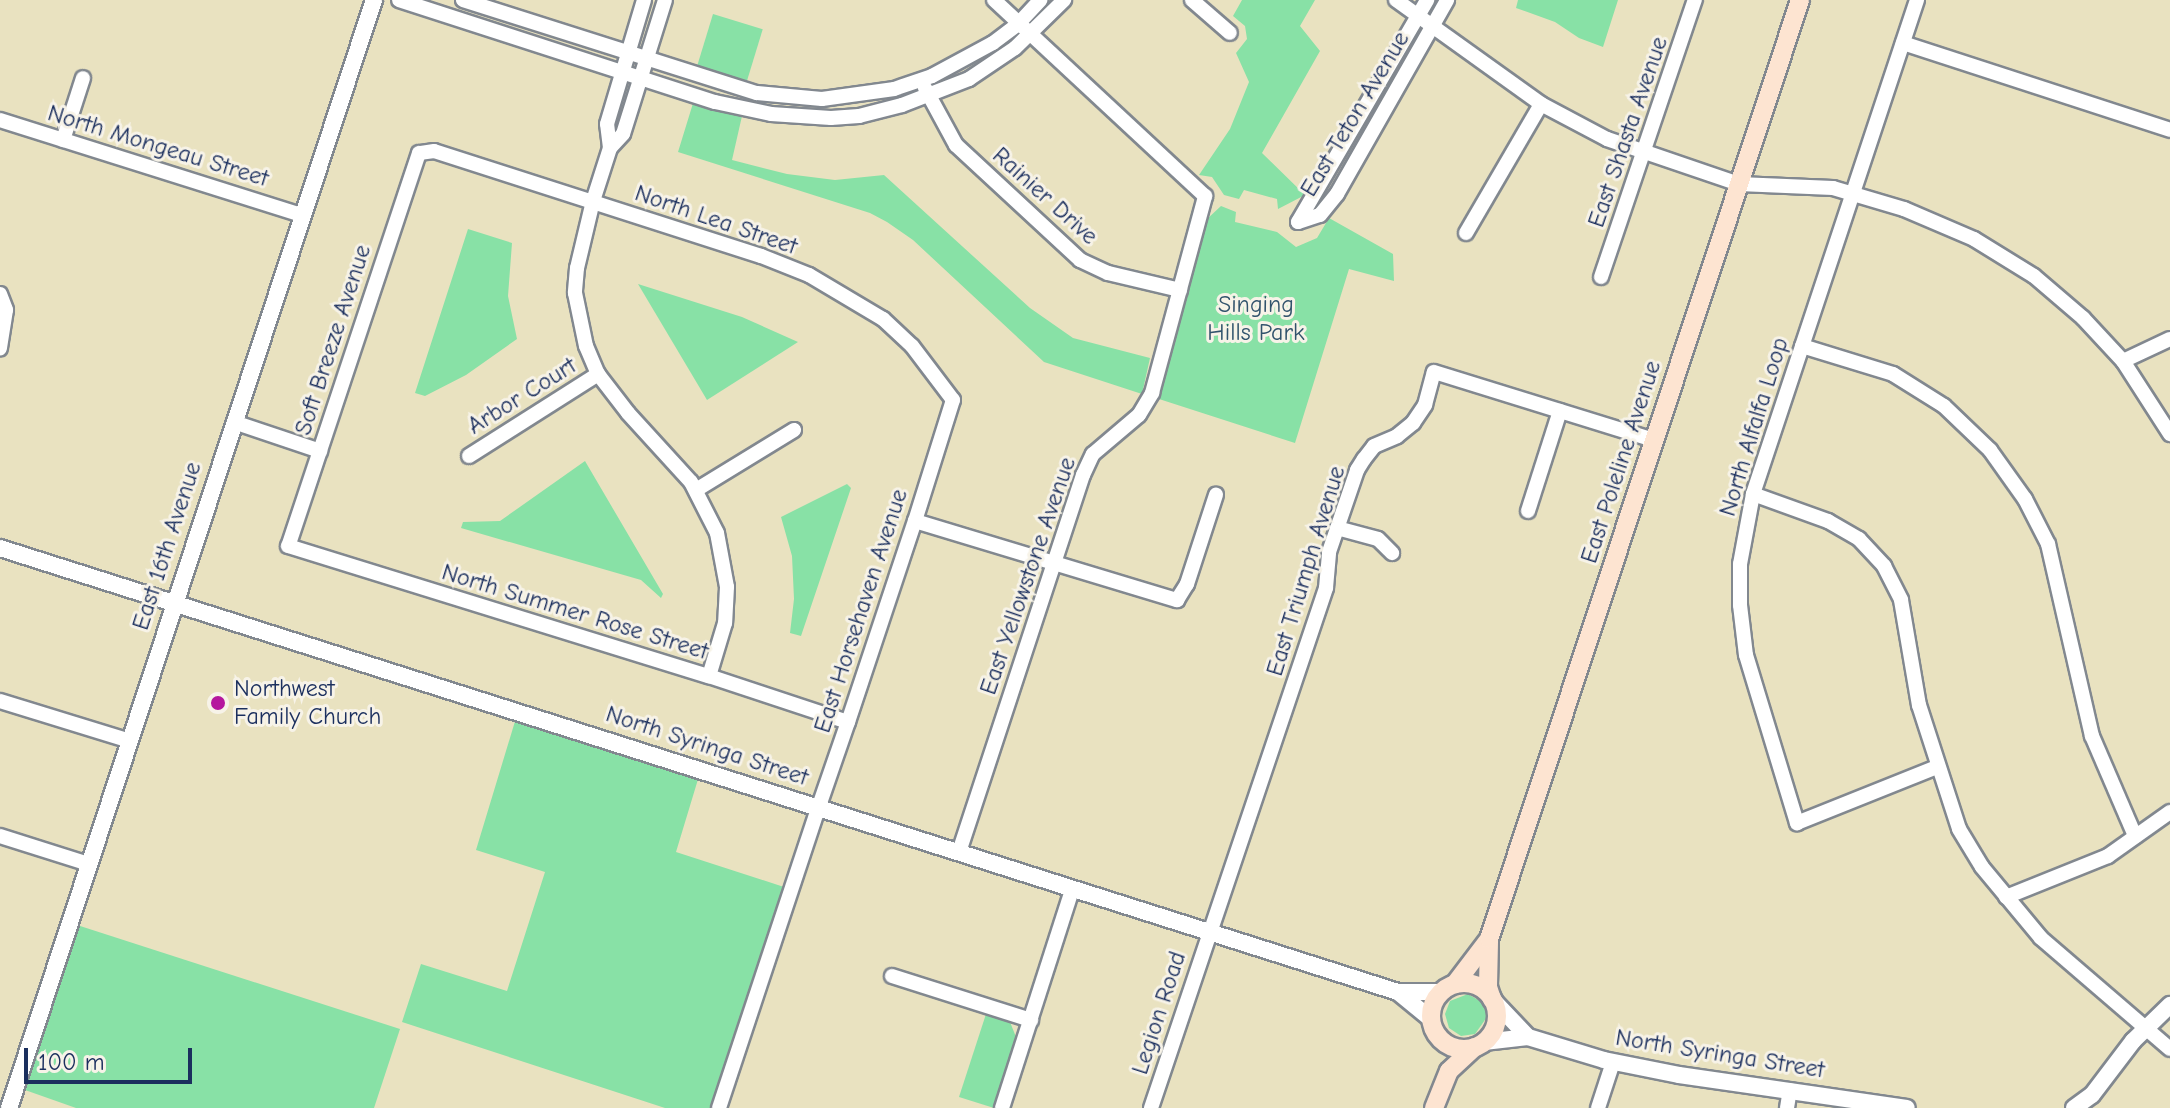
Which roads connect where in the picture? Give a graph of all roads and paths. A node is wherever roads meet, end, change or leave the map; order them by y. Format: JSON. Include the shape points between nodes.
{"nodes":[{"id":1,"x":374,"y":0,"type":"edge"},
{"id":2,"x":399,"y":0,"type":"edge"},
{"id":3,"x":463,"y":0,"type":"edge"},
{"id":4,"x":644,"y":0,"type":"edge"},
{"id":5,"x":665,"y":0,"type":"edge"},
{"id":6,"x":994,"y":0,"type":"edge"},
{"id":7,"x":1040,"y":0,"type":"edge"},
{"id":8,"x":1064,"y":0,"type":"edge"},
{"id":9,"x":1192,"y":0,"type":"edge"},
{"id":10,"x":1396,"y":0,"type":"edge"},
{"id":11,"x":1427,"y":0,"type":"edge"},
{"id":12,"x":1447,"y":0,"type":"edge"},
{"id":13,"x":1695,"y":0,"type":"edge"},
{"id":14,"x":1800,"y":0,"type":"edge"},
{"id":15,"x":1917,"y":0,"type":"edge"},
{"id":16,"x":1419,"y":15,"type":"junction"},
{"id":17,"x":1018,"y":24,"type":"junction"},
{"id":18,"x":1433,"y":26,"type":"junction"},
{"id":19,"x":1230,"y":33,"type":"dead end"},
{"id":20,"x":1031,"y":35,"type":"junction"},
{"id":21,"x":1903,"y":43,"type":"junction"},
{"id":22,"x":628,"y":52,"type":"junction"},
{"id":23,"x":648,"y":58,"type":"junction"},
{"id":24,"x":622,"y":72,"type":"junction"},
{"id":25,"x":83,"y":78,"type":"dead end"},
{"id":26,"x":641,"y":78,"type":"junction"},
{"id":27,"x":921,"y":80,"type":"junction"},
{"id":28,"x":929,"y":97,"type":"junction"},
{"id":29,"x":1541,"y":104,"type":"junction"},
{"id":30,"x":0,"y":120,"type":"edge"},
{"id":31,"x":2170,"y":130,"type":"edge"},
{"id":32,"x":63,"y":140,"type":"junction"},
{"id":33,"x":610,"y":148,"type":"junction"},
{"id":34,"x":424,"y":150,"type":"joint"},
{"id":35,"x":1645,"y":154,"type":"junction"},
{"id":36,"x":1739,"y":184,"type":"junction"},
{"id":37,"x":1853,"y":194,"type":"junction"},
{"id":38,"x":593,"y":201,"type":"junction"},
{"id":39,"x":302,"y":215,"type":"junction"},
{"id":40,"x":1466,"y":233,"type":"dead end"},
{"id":41,"x":1601,"y":277,"type":"dead end"},
{"id":42,"x":1180,"y":290,"type":"junction"},
{"id":43,"x":0,"y":294,"type":"edge"},
{"id":44,"x":2170,"y":339,"type":"edge"},
{"id":45,"x":1802,"y":346,"type":"junction"},
{"id":46,"x":0,"y":349,"type":"edge"},
{"id":47,"x":2123,"y":361,"type":"junction"},
{"id":48,"x":598,"y":374,"type":"junction"},
{"id":49,"x":953,"y":400,"type":"joint"},
{"id":50,"x":1560,"y":411,"type":"junction"},
{"id":51,"x":234,"y":422,"type":"junction"},
{"id":52,"x":794,"y":430,"type":"dead end"},
{"id":53,"x":2170,"y":434,"type":"edge"},
{"id":54,"x":1653,"y":440,"type":"junction"},
{"id":55,"x":320,"y":451,"type":"junction"},
{"id":56,"x":469,"y":456,"type":"dead end"},
{"id":57,"x":696,"y":490,"type":"junction"},
{"id":58,"x":1753,"y":494,"type":"junction"},
{"id":59,"x":1216,"y":495,"type":"dead end"},
{"id":60,"x":1528,"y":511,"type":"dead end"},
{"id":61,"x":915,"y":521,"type":"junction"},
{"id":62,"x":1337,"y":528,"type":"junction"},
{"id":63,"x":288,"y":546,"type":"joint"},
{"id":64,"x":0,"y":548,"type":"edge"},
{"id":65,"x":1392,"y":553,"type":"dead end"},
{"id":66,"x":1054,"y":565,"type":"junction"},
{"id":67,"x":174,"y":602,"type":"junction"},
{"id":68,"x":709,"y":676,"type":"junction"},
{"id":69,"x":0,"y":701,"type":"edge"},
{"id":70,"x":848,"y":722,"type":"junction"},
{"id":71,"x":130,"y":741,"type":"junction"},
{"id":72,"x":1937,"y":767,"type":"junction"},
{"id":73,"x":819,"y":806,"type":"junction"},
{"id":74,"x":2170,"y":812,"type":"edge"},
{"id":75,"x":0,"y":836,"type":"edge"},
{"id":76,"x":2135,"y":836,"type":"junction"},
{"id":77,"x":959,"y":852,"type":"junction"},
{"id":78,"x":89,"y":864,"type":"junction"},
{"id":79,"x":1072,"y":890,"type":"junction"},
{"id":80,"x":2006,"y":897,"type":"junction"},
{"id":81,"x":1208,"y":932,"type":"junction"},
{"id":82,"x":1489,"y":939,"type":"junction"},
{"id":83,"x":892,"y":976,"type":"dead end"},
{"id":84,"x":1448,"y":988,"type":"junction"},
{"id":85,"x":1398,"y":992,"type":"junction"},
{"id":86,"x":1492,"y":999,"type":"junction"},
{"id":87,"x":2170,"y":1005,"type":"edge"},
{"id":88,"x":1031,"y":1020,"type":"junction"},
{"id":89,"x":1432,"y":1025,"type":"junction"},
{"id":90,"x":2147,"y":1027,"type":"junction"},
{"id":91,"x":1528,"y":1037,"type":"junction"},
{"id":92,"x":1480,"y":1044,"type":"junction"},
{"id":93,"x":2170,"y":1049,"type":"edge"},
{"id":94,"x":1613,"y":1062,"type":"junction"},
{"id":95,"x":1442,"y":1084,"type":"junction"},
{"id":96,"x":1790,"y":1090,"type":"junction"},
{"id":97,"x":2091,"y":1101,"type":"edge"},
{"id":98,"x":9,"y":1108,"type":"edge"},
{"id":99,"x":719,"y":1108,"type":"edge"},
{"id":100,"x":1002,"y":1108,"type":"edge"},
{"id":101,"x":1151,"y":1108,"type":"edge"},
{"id":102,"x":1434,"y":1108,"type":"edge"},
{"id":103,"x":1598,"y":1108,"type":"edge"},
{"id":104,"x":1787,"y":1108,"type":"edge"},
{"id":105,"x":1907,"y":1108,"type":"edge"},
{"id":106,"x":2074,"y":1108,"type":"edge"}],
"edges":[{"from":1,"to":39,"type":"street","name":"East 16th Avenue"},
{"from":2,"to":24,"type":"street"},
{"from":3,"to":22,"type":"street"},
{"from":4,"to":22,"type":"street"},
{"from":5,"to":23,"type":"street"},
{"from":6,"to":17,"type":"street"},
{"from":7,"to":17,"type":"street"},
{"from":8,"to":20,"type":"street"},
{"from":9,"to":19,"type":"street"},
{"from":10,"to":16,"type":"street"},
{"from":11,"to":16,"type":"street","name":"East Teton Avenue"},
{"from":12,"to":18,"type":"street","name":"East Teton Avenue"},
{"from":13,"to":35,"type":"street","name":"East Shasta Avenue"},
{"from":14,"to":36,"type":"main road","name":"East Poleline Avenue"},
{"from":15,"to":21,"type":"street","name":"North Alfalfa Loop"},
{"from":16,"to":18,"type":"street"},
{"from":16,"to":18,"type":"street","name":"East Teton Avenue","via":[[1298,222],[1320,215],[1337,194]]},
{"from":17,"to":20,"type":"street"},
{"from":17,"to":27,"type":"street"},
{"from":18,"to":29,"type":"street"},
{"from":20,"to":28,"type":"street","via":[[994,64]]},
{"from":20,"to":42,"type":"street","name":"East Yellowstone Avenue","via":[[1205,196]]},
{"from":21,"to":31,"type":"street"},
{"from":21,"to":37,"type":"street","name":"North Alfalfa Loop"},
{"from":22,"to":23,"type":"street"},
{"from":22,"to":24,"type":"street"},
{"from":23,"to":26,"type":"street"},
{"from":23,"to":27,"type":"street","via":[[757,93],[791,98],[853,96]]},
{"from":24,"to":26,"type":"street"},
{"from":24,"to":33,"type":"street","via":[[607,124]]},
{"from":25,"to":32,"type":"street"},
{"from":26,"to":28,"type":"street","via":[[715,102],[795,117],[859,116]]},
{"from":26,"to":33,"type":"street","via":[[623,134]]},
{"from":27,"to":28,"type":"street","name":"Rainier Drive"},
{"from":28,"to":42,"type":"street","name":"Rainier Drive","via":[[956,145],[1080,260],[1108,273]]},
{"from":29,"to":35,"type":"street"},
{"from":29,"to":40,"type":"street"},
{"from":30,"to":32,"type":"street","name":"North Mongeau Street"},
{"from":32,"to":39,"type":"street","name":"North Mongeau Street"},
{"from":33,"to":38,"type":"street"},
{"from":34,"to":38,"type":"street","name":"North Lea Street"},
{"from":34,"to":55,"type":"street","name":"Soft Breeze Avenue","via":[[414,164]]},
{"from":35,"to":36,"type":"street"},
{"from":35,"to":41,"type":"street","name":"East Shasta Avenue"},
{"from":36,"to":37,"type":"street","via":[[1833,188]]},
{"from":36,"to":54,"type":"main road","name":"East Poleline Avenue"},
{"from":37,"to":45,"type":"street","name":"North Alfalfa Loop"},
{"from":37,"to":47,"type":"street","via":[[1939,223],[2009,259],[2059,296]]},
{"from":38,"to":48,"type":"street","via":[[575,293]]},
{"from":38,"to":49,"type":"street","name":"North Lea Street","via":[[761,256],[836,289],[883,319],[912,346]]},
{"from":39,"to":51,"type":"street","name":"East 16th Avenue"},
{"from":42,"to":66,"type":"street","name":"East Yellowstone Avenue","via":[[1147,406],[1093,454]]},
{"from":43,"to":46,"type":"street","via":[[6,310]]},
{"from":44,"to":47,"type":"street"},
{"from":45,"to":58,"type":"street","name":"North Alfalfa Loop"},
{"from":45,"to":76,"type":"street","via":[[1893,374],[1944,406],[1990,450],[2025,499],[2048,544],[2092,736]]},
{"from":47,"to":53,"type":"street"},
{"from":48,"to":56,"type":"street","name":"Arbor Court"},
{"from":48,"to":57,"type":"street"},
{"from":49,"to":61,"type":"street","name":"East Horsehaven Avenue"},
{"from":50,"to":54,"type":"street","name":"East Triumph Avenue"},
{"from":50,"to":60,"type":"street"},
{"from":50,"to":62,"type":"street","name":"East Triumph Avenue","via":[[1434,372],[1425,405],[1413,423],[1374,446],[1357,470]]},
{"from":51,"to":55,"type":"street"},
{"from":51,"to":67,"type":"street","name":"East 16th Avenue"},
{"from":52,"to":57,"type":"street"},
{"from":54,"to":82,"type":"main road","name":"East Poleline Avenue"},
{"from":55,"to":63,"type":"street","name":"Soft Breeze Avenue"},
{"from":57,"to":68,"type":"street","via":[[717,533],[727,587],[725,623]]},
{"from":58,"to":72,"type":"street","via":[[1828,521],[1859,539],[1884,566],[1901,600],[1919,705]]},
{"from":58,"to":72,"type":"street","name":"North Alfalfa Loop","via":[[1740,564],[1746,655],[1797,823]]},
{"from":59,"to":66,"type":"street","via":[[1177,600]]},
{"from":61,"to":66,"type":"street"},
{"from":61,"to":70,"type":"street","name":"East Horsehaven Avenue"},
{"from":62,"to":65,"type":"street","via":[[1378,539]]},
{"from":62,"to":81,"type":"street","name":"East Triumph Avenue","via":[[1326,588],[1217,919]]},
{"from":63,"to":68,"type":"street","name":"North Summer Rose Street"},
{"from":64,"to":67,"type":"street","name":"North Syringa Street"},
{"from":66,"to":77,"type":"street","name":"East Yellowstone Avenue"},
{"from":67,"to":71,"type":"street","name":"East 16th Avenue"},
{"from":67,"to":73,"type":"street","name":"North Syringa Street"},
{"from":68,"to":70,"type":"street","name":"North Summer Rose Street"},
{"from":69,"to":71,"type":"street"},
{"from":70,"to":73,"type":"street","name":"East Horsehaven Avenue"},
{"from":71,"to":78,"type":"street","name":"East 16th Avenue"},
{"from":72,"to":80,"type":"street","via":[[1959,829]]},
{"from":73,"to":77,"type":"street","name":"North Syringa Street"},
{"from":73,"to":99,"type":"street","name":"East Horsehaven Avenue"},
{"from":74,"to":76,"type":"street"},
{"from":75,"to":78,"type":"street"},
{"from":76,"to":80,"type":"street","via":[[2108,856]]},
{"from":77,"to":79,"type":"street","name":"North Syringa Street"},
{"from":78,"to":98,"type":"street","name":"East 16th Avenue"},
{"from":79,"to":81,"type":"street","name":"North Syringa Street"},
{"from":79,"to":88,"type":"street"},
{"from":80,"to":90,"type":"street","via":[[2041,938]]},
{"from":81,"to":85,"type":"street","name":"North Syringa Street"},
{"from":81,"to":101,"type":"street","name":"Legion Road"},
{"from":82,"to":84,"type":"main road","name":"East Poleline Avenue"},
{"from":82,"to":86,"type":"main road","name":"East Poleline Avenue"},
{"from":83,"to":88,"type":"street"},
{"from":84,"to":85,"type":"street","name":"North Syringa Street"},
{"from":84,"to":86,"type":"main road","via":[[1480,987]]},
{"from":84,"to":89,"type":"main road","via":[[1432,1006]]},
{"from":85,"to":89,"type":"street","name":"North Syringa Street"},
{"from":86,"to":91,"type":"street"},
{"from":86,"to":92,"type":"main road","via":[[1495,1025]]},
{"from":87,"to":90,"type":"street"},
{"from":88,"to":100,"type":"street"},
{"from":89,"to":92,"type":"main road","via":[[1452,1047]]},
{"from":89,"to":95,"type":"main road"},
{"from":90,"to":93,"type":"street"},
{"from":90,"to":97,"type":"street"},
{"from":91,"to":92,"type":"street","name":"North Syringa Street"},
{"from":91,"to":94,"type":"street","name":"North Syringa Street"},
{"from":92,"to":95,"type":"main road","via":[[1460,1058]]},
{"from":94,"to":96,"type":"street","name":"North Syringa Street"},
{"from":94,"to":103,"type":"street"},
{"from":95,"to":102,"type":"main road"},
{"from":96,"to":104,"type":"street"},
{"from":96,"to":105,"type":"street","name":"North Syringa Street"},
{"from":97,"to":106,"type":"street"}]}
